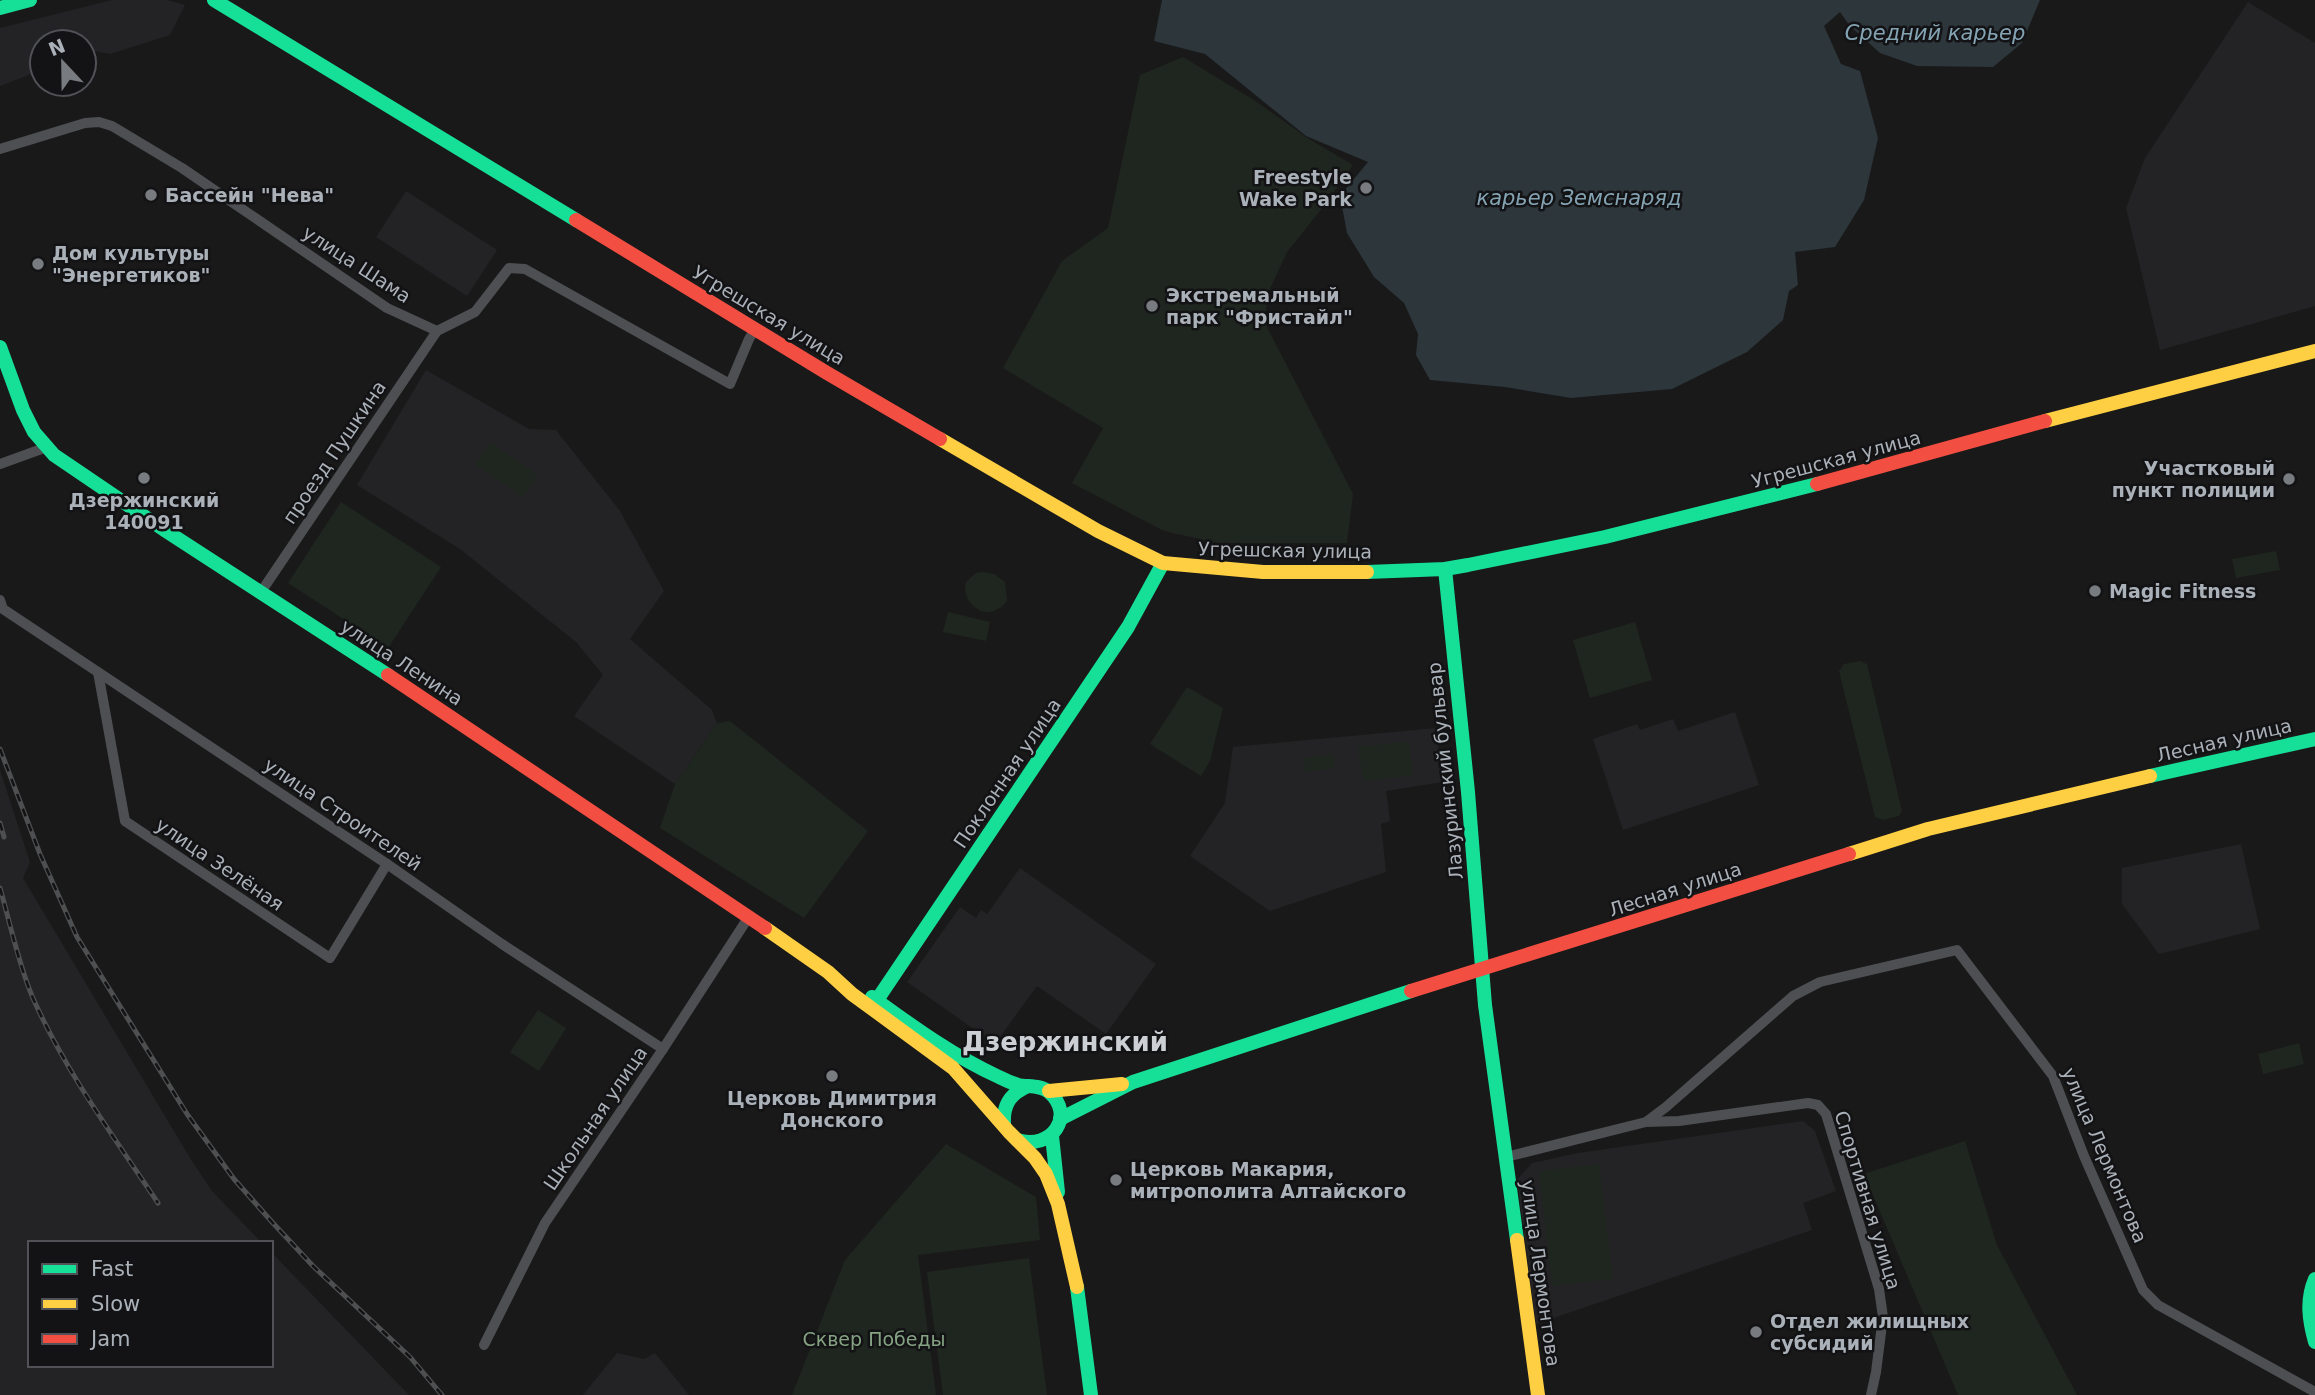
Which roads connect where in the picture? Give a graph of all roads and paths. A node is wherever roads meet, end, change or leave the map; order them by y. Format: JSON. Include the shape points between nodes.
{"nodes":[{"id":1,"x":30,"y":0,"type":"edge"},
{"id":2,"x":214,"y":0,"type":"edge"},
{"id":3,"x":0,"y":8,"type":"edge"},
{"id":4,"x":0,"y":149,"type":"edge"},
{"id":5,"x":755,"y":330,"type":"junction"},
{"id":6,"x":436,"y":331,"type":"junction"},
{"id":7,"x":0,"y":347,"type":"edge"},
{"id":8,"x":2315,"y":351,"type":"edge"},
{"id":9,"x":47,"y":447,"type":"junction"},
{"id":10,"x":0,"y":464,"type":"edge"},
{"id":11,"x":1163,"y":564,"type":"junction"},
{"id":12,"x":1445,"y":569,"type":"junction"},
{"id":13,"x":261,"y":592,"type":"junction"},
{"id":14,"x":1,"y":605,"type":"edge"},
{"id":15,"x":99,"y":673,"type":"junction"},
{"id":16,"x":2315,"y":739,"type":"edge"},
{"id":17,"x":387,"y":864,"type":"junction"},
{"id":18,"x":748,"y":918,"type":"junction"},
{"id":19,"x":1483,"y":970,"type":"junction"},
{"id":20,"x":828,"y":972,"type":"junction"},
{"id":21,"x":877,"y":1000,"type":"junction"},
{"id":22,"x":663,"y":1049,"type":"junction"},
{"id":23,"x":1133,"y":1082,"type":"junction"},
{"id":24,"x":1026,"y":1087,"type":"junction"},
{"id":25,"x":1049,"y":1091,"type":"junction"},
{"id":26,"x":1060,"y":1119,"type":"junction"},
{"id":27,"x":1646,"y":1122,"type":"junction"},
{"id":28,"x":1004,"y":1124,"type":"junction"},
{"id":29,"x":1052,"y":1136,"type":"junction"},
{"id":30,"x":1014,"y":1138,"type":"junction"},
{"id":31,"x":1506,"y":1157,"type":"junction"},
{"id":32,"x":1058,"y":1204,"type":"junction"},
{"id":33,"x":2315,"y":1279,"type":"edge"},
{"id":34,"x":2315,"y":1342,"type":"edge"},
{"id":35,"x":484,"y":1345,"type":"dead end"},
{"id":36,"x":2315,"y":1392,"type":"edge"},
{"id":37,"x":1091,"y":1395,"type":"edge"},
{"id":38,"x":1538,"y":1395,"type":"edge"},
{"id":39,"x":1871,"y":1395,"type":"edge"}],
"edges":[{"from":1,"to":3,"type":"street"},
{"from":2,"to":5,"type":"street","name":"Угрешская улица"},
{"from":4,"to":6,"type":"street","name":"улица Шама","via":[[85,123],[112,126],[182,167],[387,308]]},
{"from":5,"to":6,"type":"street","via":[[730,384],[525,269],[509,268],[475,312]]},
{"from":5,"to":11,"type":"street","name":"Угрешская улица","via":[[1098,531]]},
{"from":6,"to":13,"type":"street","name":"проезд Пушкина"},
{"from":7,"to":9,"type":"street","name":"улица Ленина","via":[[23,410]]},
{"from":8,"to":12,"type":"street","name":"Угрешская улица","via":[[1721,510]]},
{"from":9,"to":10,"type":"street"},
{"from":9,"to":13,"type":"street","name":"улица Ленина"},
{"from":11,"to":12,"type":"street","name":"Угрешская улица","via":[[1263,572]]},
{"from":11,"to":21,"type":"street","name":"Поклонная улица","via":[[1128,627]]},
{"from":12,"to":19,"type":"street","name":"Лазуринский бульвар"},
{"from":13,"to":18,"type":"street","name":"улица Ленина"},
{"from":14,"to":15,"type":"street","name":"улица Строителей"},
{"from":15,"to":17,"type":"street","name":"улица Строителей"},
{"from":15,"to":17,"type":"street","name":"улица Зелёная","via":[[125,821],[330,958]]},
{"from":16,"to":19,"type":"street","name":"Лесная улица","via":[[1928,829]]},
{"from":17,"to":22,"type":"street","name":"улица Строителей"},
{"from":18,"to":20,"type":"street","name":"улица Ленина"},
{"from":18,"to":22,"type":"street","name":"Школьная улица"},
{"from":19,"to":23,"type":"street","name":"Лесная улица"},
{"from":19,"to":31,"type":"street","name":"улица Лермонтова"},
{"from":20,"to":21,"type":"street","name":"улица Ленина"},
{"from":20,"to":28,"type":"street","name":"улица Ленина","via":[[953,1068]]},
{"from":21,"to":24,"type":"street","name":"улица Ленина","via":[[960,1057]]},
{"from":22,"to":35,"type":"street","name":"Школьная улица","via":[[545,1223]]},
{"from":23,"to":25,"type":"street","name":"улица Ленина"},
{"from":23,"to":26,"type":"street","name":"Лесная улица"},
{"from":24,"to":25,"type":"street","name":"улица Ленина"},
{"from":24,"to":28,"type":"street","via":[[1008,1099]]},
{"from":25,"to":26,"type":"street","via":[[1060,1109]]},
{"from":26,"to":29,"type":"street"},
{"from":27,"to":31,"type":"street","name":"улица Лермонтова"},
{"from":27,"to":36,"type":"street","name":"улица Лермонтова","via":[[1793,996],[1820,982],[1957,950],[2053,1076],[2143,1290],[2158,1305]]},
{"from":27,"to":39,"type":"street","name":"Спортивная улица","via":[[1808,1103],[1818,1105],[1826,1114],[1879,1289],[1883,1317]]},
{"from":28,"to":30,"type":"street","name":"улица Ленина"},
{"from":29,"to":30,"type":"street","via":[[1035,1144]]},
{"from":29,"to":32,"type":"street","name":"улица Ленина"},
{"from":30,"to":32,"type":"street","name":"улица Ленина","via":[[1046,1174]]},
{"from":31,"to":38,"type":"street","name":"улица Лермонтова"},
{"from":32,"to":37,"type":"street","name":"улица Ленина","via":[[1080,1300]]},
{"from":33,"to":34,"type":"street","via":[[2308,1299]]}]}
